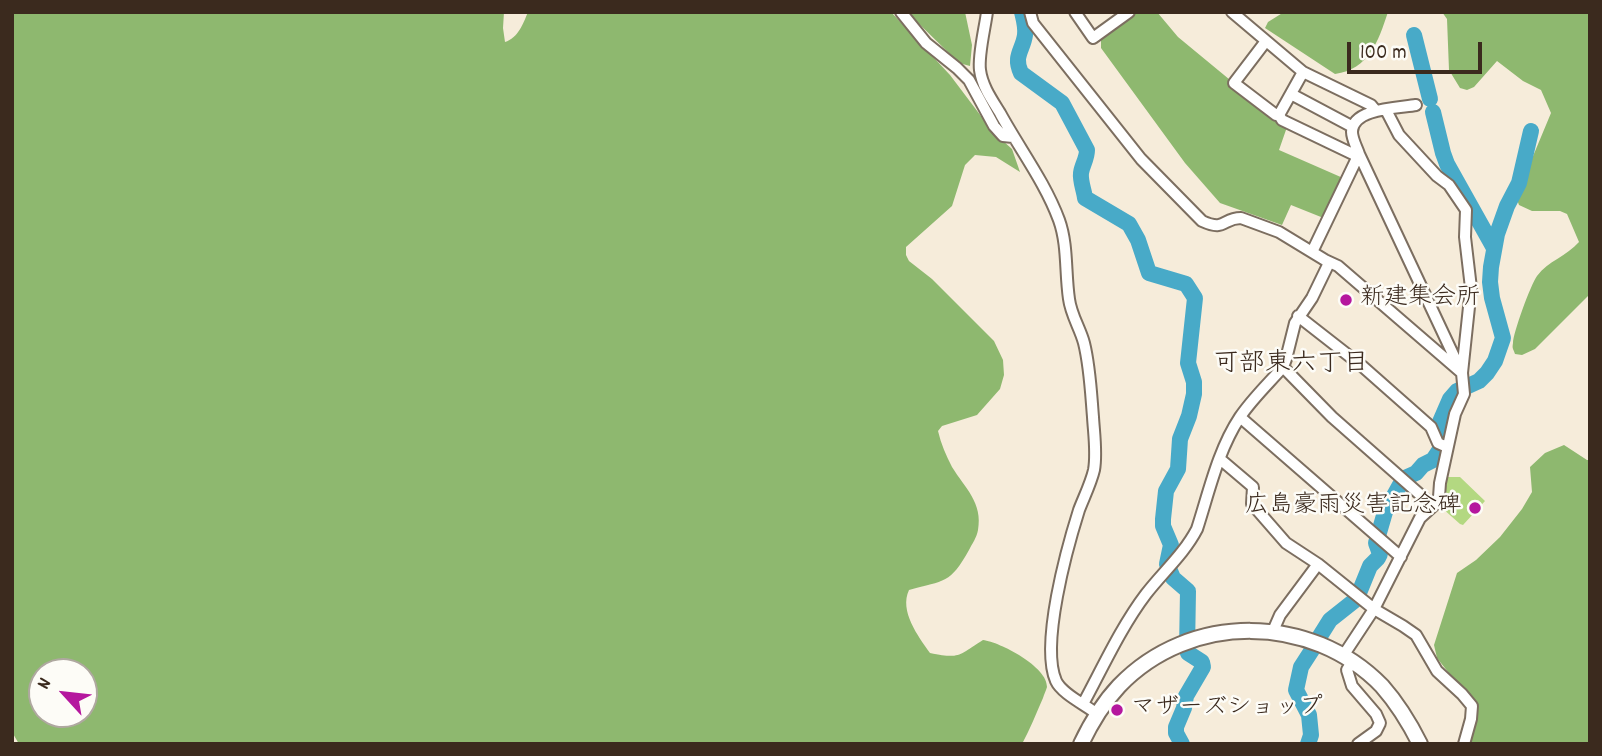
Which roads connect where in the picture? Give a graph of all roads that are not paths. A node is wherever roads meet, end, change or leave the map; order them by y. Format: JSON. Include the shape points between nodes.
{"nodes":[{"id":1,"x":901,"y":12,"type":"edge"},
{"id":2,"x":987,"y":12,"type":"edge"},
{"id":3,"x":1030,"y":12,"type":"edge"},
{"id":4,"x":1075,"y":12,"type":"edge"},
{"id":5,"x":1129,"y":12,"type":"edge"},
{"id":6,"x":1232,"y":12,"type":"edge"},
{"id":7,"x":1266,"y":41,"type":"junction"},
{"id":8,"x":1303,"y":72,"type":"junction"},
{"id":9,"x":1291,"y":94,"type":"junction"},
{"id":10,"x":1416,"y":105,"type":"dead end"},
{"id":11,"x":1381,"y":110,"type":"junction"},
{"id":12,"x":1279,"y":115,"type":"junction"},
{"id":13,"x":1353,"y":127,"type":"junction"},
{"id":14,"x":1013,"y":137,"type":"junction"},
{"id":15,"x":1359,"y":154,"type":"junction"},
{"id":16,"x":1312,"y":252,"type":"junction"},
{"id":17,"x":1328,"y":262,"type":"junction"},
{"id":18,"x":1298,"y":316,"type":"junction"},
{"id":19,"x":1283,"y":367,"type":"junction"},
{"id":20,"x":1462,"y":373,"type":"junction"},
{"id":21,"x":1240,"y":417,"type":"junction"},
{"id":22,"x":1443,"y":446,"type":"junction"},
{"id":23,"x":1220,"y":459,"type":"junction"},
{"id":24,"x":1433,"y":506,"type":"junction"},
{"id":25,"x":1401,"y":557,"type":"junction"},
{"id":26,"x":1318,"y":564,"type":"junction"},
{"id":27,"x":1374,"y":609,"type":"junction"},
{"id":28,"x":1273,"y":631,"type":"junction"},
{"id":29,"x":1348,"y":659,"type":"junction"},
{"id":30,"x":1083,"y":704,"type":"junction"},
{"id":31,"x":1097,"y":714,"type":"junction"},
{"id":32,"x":1081,"y":744,"type":"edge"},
{"id":33,"x":1358,"y":744,"type":"edge"},
{"id":34,"x":1420,"y":744,"type":"edge"},
{"id":35,"x":1464,"y":744,"type":"edge"}],
"edges":[{"from":1,"to":14,"type":"street","via":[[926,43],[968,80],[994,126],[1003,136]]},
{"from":2,"to":14,"type":"street","via":[[979,67]]},
{"from":3,"to":16,"type":"street","via":[[1033,23],[1141,159],[1202,221],[1220,226],[1241,218],[1279,232]]},
{"from":4,"to":5,"type":"street","via":[[1093,38]]},
{"from":6,"to":7,"type":"street"},
{"from":7,"to":8,"type":"street"},
{"from":7,"to":12,"type":"street","via":[[1234,83]]},
{"from":8,"to":9,"type":"street"},
{"from":8,"to":11,"type":"street"},
{"from":9,"to":12,"type":"street"},
{"from":9,"to":13,"type":"street"},
{"from":10,"to":11,"type":"street"},
{"from":11,"to":13,"type":"street","via":[[1359,117]]},
{"from":11,"to":20,"type":"street","via":[[1449,185],[1466,211],[1471,288]]},
{"from":12,"to":15,"type":"street","via":[[1282,121]]},
{"from":13,"to":15,"type":"street"},
{"from":14,"to":30,"type":"street","via":[[1060,223],[1069,299],[1085,346],[1094,472],[1065,561],[1052,638],[1057,683]]},
{"from":15,"to":16,"type":"street"},
{"from":15,"to":20,"type":"street"},
{"from":16,"to":17,"type":"street"},
{"from":17,"to":18,"type":"street"},
{"from":17,"to":20,"type":"street"},
{"from":18,"to":19,"type":"street"},
{"from":18,"to":22,"type":"street","via":[[1431,427]]},
{"from":19,"to":21,"type":"street"},
{"from":19,"to":24,"type":"street","via":[[1332,418]]},
{"from":20,"to":22,"type":"street","via":[[1464,394]]},
{"from":21,"to":23,"type":"street"},
{"from":21,"to":25,"type":"street"},
{"from":22,"to":24,"type":"street","via":[[1439,497]]},
{"from":23,"to":26,"type":"street","via":[[1253,487],[1252,504],[1286,543]]},
{"from":23,"to":30,"type":"street","via":[[1192,539],[1136,610]]},
{"from":24,"to":25,"type":"street","via":[[1420,519]]},
{"from":25,"to":27,"type":"street"},
{"from":26,"to":27,"type":"street"},
{"from":26,"to":28,"type":"street"},
{"from":27,"to":29,"type":"street"},
{"from":27,"to":35,"type":"street","via":[[1416,635],[1437,671],[1472,706]]},
{"from":28,"to":29,"type":"street","via":[[1327,647]]},
{"from":28,"to":31,"type":"street","via":[[1217,633],[1160,654],[1119,686]]},
{"from":29,"to":33,"type":"street","via":[[1352,686],[1380,723]]},
{"from":29,"to":34,"type":"street","via":[[1382,687]]},
{"from":30,"to":31,"type":"street"},
{"from":31,"to":32,"type":"street"}]}
